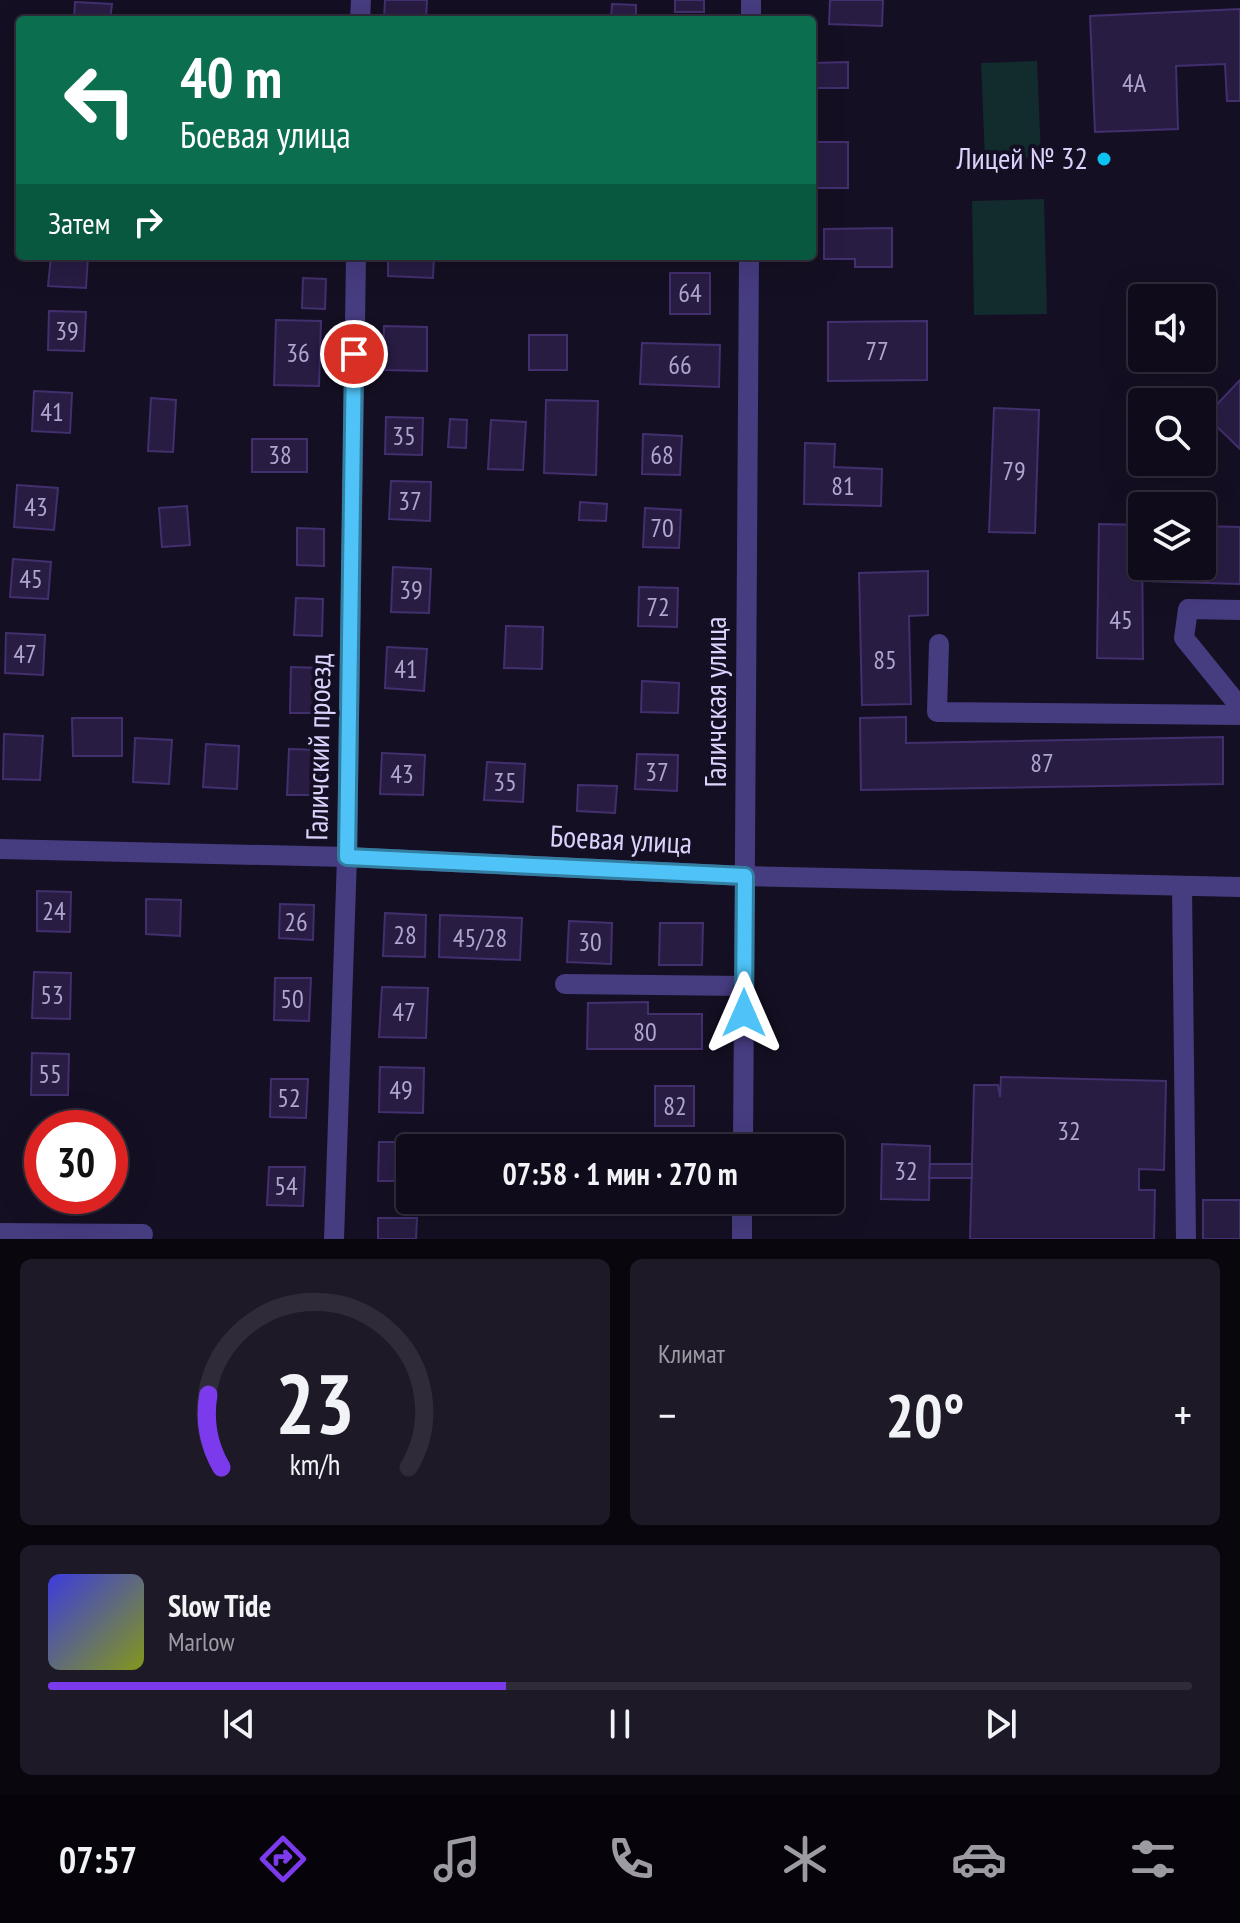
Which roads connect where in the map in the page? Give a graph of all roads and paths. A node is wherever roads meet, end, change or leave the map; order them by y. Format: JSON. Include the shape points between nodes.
{"nodes":[{"id":1,"x":356,"y":260,"type":"edge"},
{"id":2,"x":749,"y":260,"type":"edge"},
{"id":3,"x":1240,"y":610,"type":"edge"},
{"id":4,"x":939,"y":644,"type":"dead end"},
{"id":5,"x":1240,"y":707,"type":"edge"},
{"id":6,"x":1240,"y":715,"type":"edge"},
{"id":7,"x":0,"y":849,"type":"edge"},
{"id":8,"x":347,"y":857,"type":"junction"},
{"id":9,"x":745,"y":876,"type":"junction"},
{"id":10,"x":1182,"y":886,"type":"junction"},
{"id":11,"x":1240,"y":887,"type":"edge"},
{"id":12,"x":565,"y":984,"type":"dead end"},
{"id":13,"x":744,"y":986,"type":"junction"},
{"id":14,"x":743,"y":1134,"type":"edge"},
{"id":15,"x":742,"y":1214,"type":"edge"},
{"id":16,"x":0,"y":1233,"type":"edge"},
{"id":17,"x":143,"y":1234,"type":"dead end"},
{"id":18,"x":334,"y":1239,"type":"edge"},
{"id":19,"x":742,"y":1239,"type":"edge"},
{"id":20,"x":1186,"y":1239,"type":"edge"}],
"edges":[{"from":1,"to":8,"type":"street","name":"Галичский проезд"},
{"from":2,"to":9,"type":"street","name":"Галичская улица"},
{"from":3,"to":5,"type":"street","via":[[1188,609],[1184,638]]},
{"from":4,"to":6,"type":"street","via":[[937,712]]},
{"from":7,"to":8,"type":"street","name":"Боевая улица"},
{"from":8,"to":9,"type":"street","name":"Боевая улица"},
{"from":8,"to":18,"type":"street","name":"Галичский проезд"},
{"from":9,"to":10,"type":"street","name":"Боевая улица"},
{"from":9,"to":13,"type":"street","name":"Галичская улица"},
{"from":10,"to":11,"type":"street","name":"Боевая улица"},
{"from":10,"to":20,"type":"street"},
{"from":12,"to":13,"type":"street"},
{"from":13,"to":14,"type":"street","name":"Галичская улица"},
{"from":15,"to":19,"type":"street"},
{"from":16,"to":17,"type":"street"}]}
